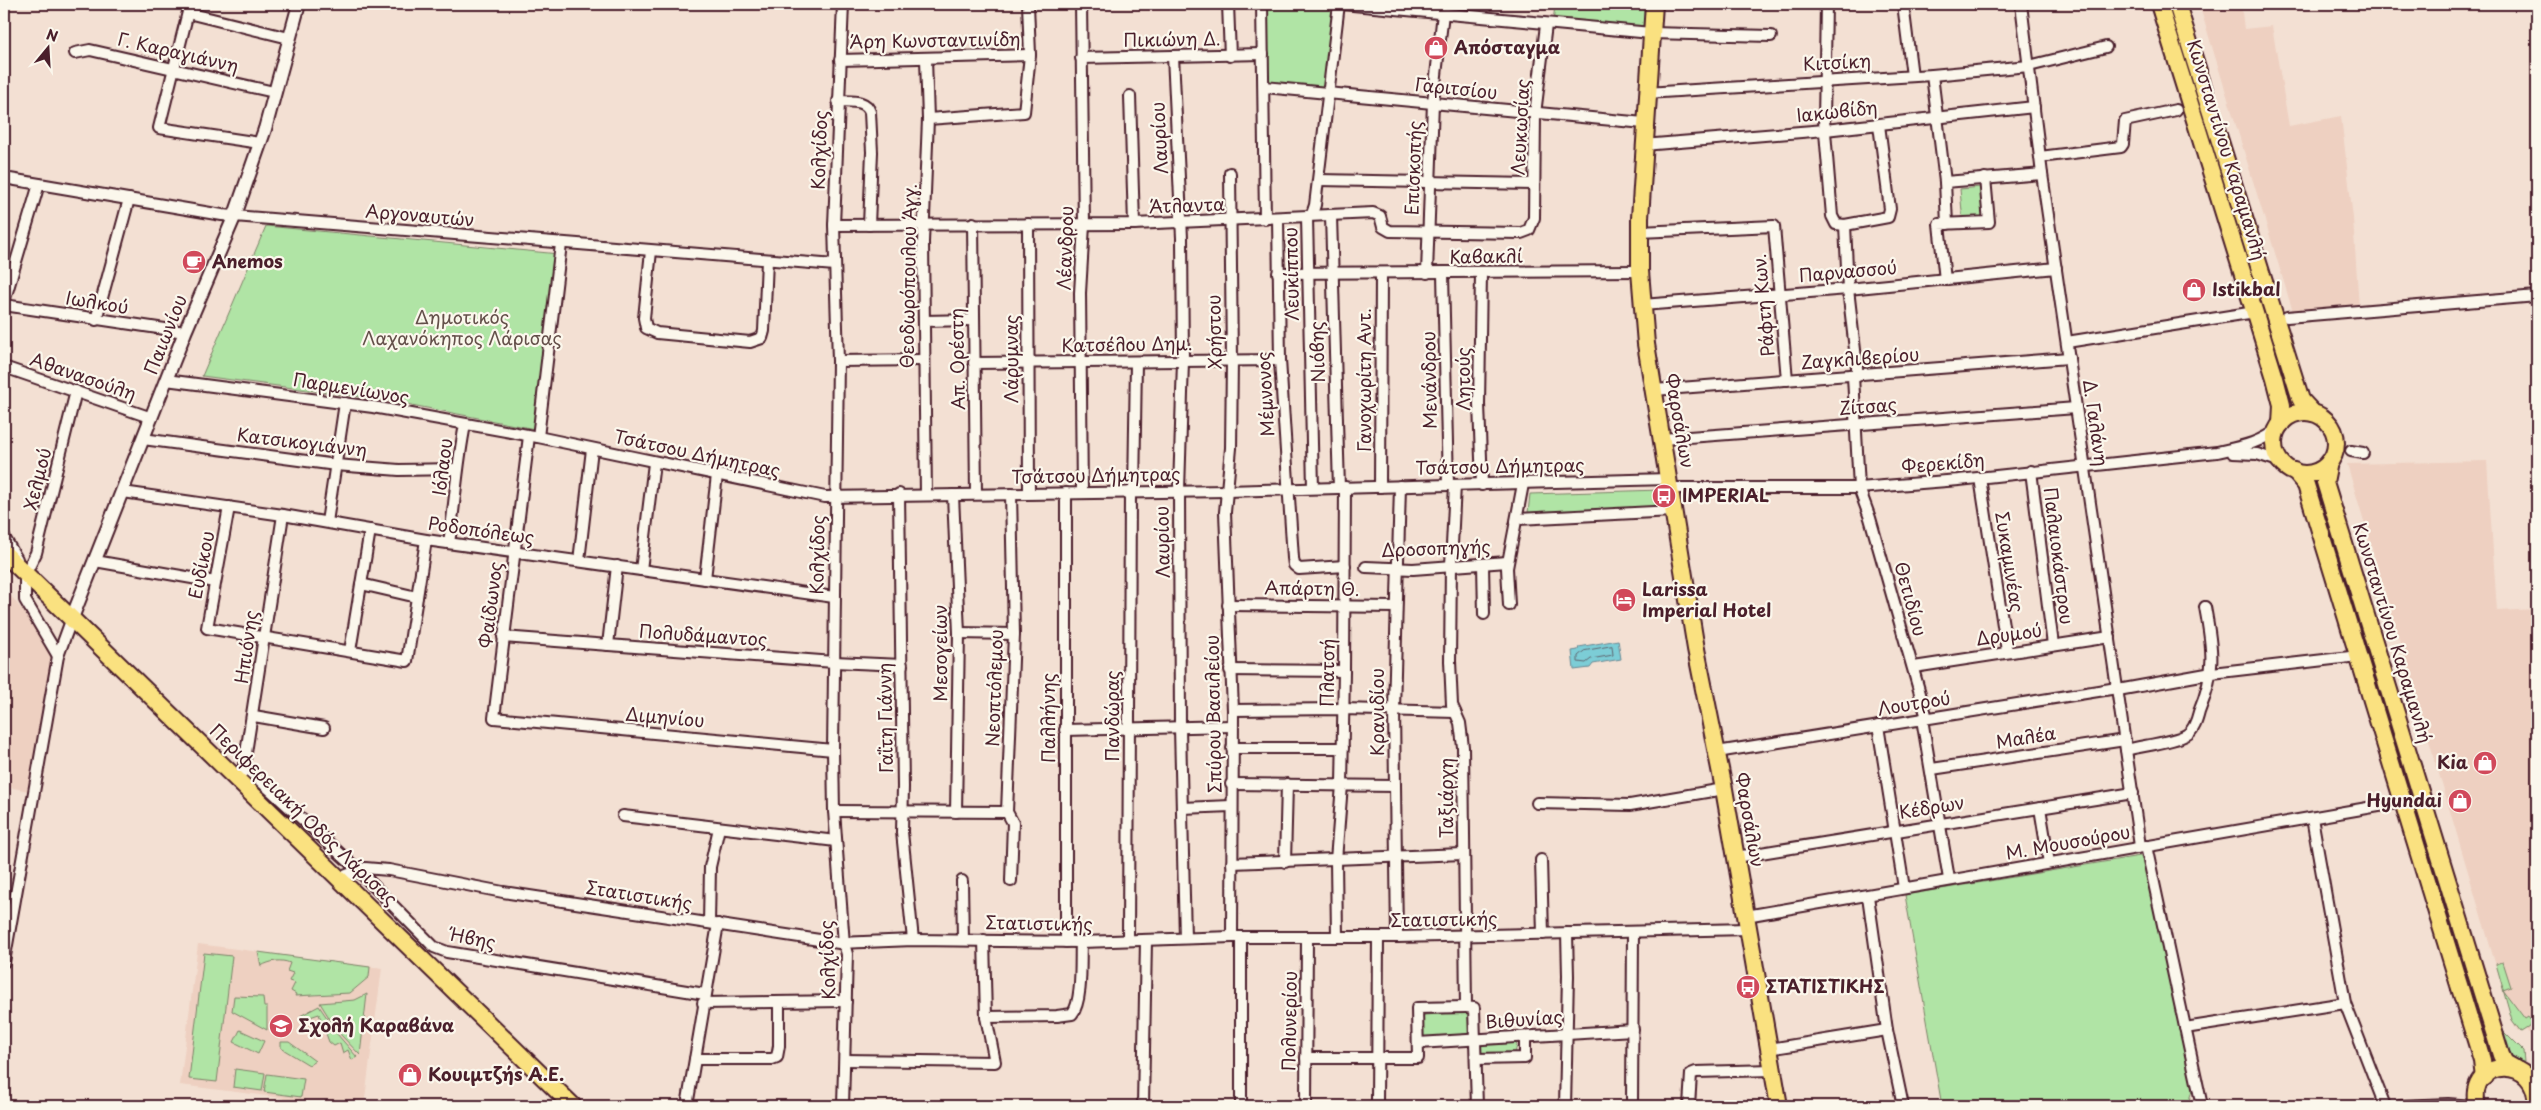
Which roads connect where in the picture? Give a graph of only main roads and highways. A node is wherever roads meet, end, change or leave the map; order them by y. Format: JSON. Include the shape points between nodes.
{"nodes":[{"id":1,"x":1654,"y":4,"type":"edge"},
{"id":2,"x":2159,"y":4,"type":"edge"},
{"id":3,"x":2177,"y":4,"type":"edge"},
{"id":4,"x":2313,"y":413,"type":"junction"},
{"id":5,"x":2280,"y":426,"type":"junction"},
{"id":6,"x":2329,"y":462,"type":"junction"},
{"id":7,"x":2288,"y":467,"type":"junction"},
{"id":8,"x":4,"y":553,"type":"edge"},
{"id":9,"x":2514,"y":1068,"type":"junction"},
{"id":10,"x":2484,"y":1076,"type":"junction"},
{"id":11,"x":2475,"y":1102,"type":"edge"},
{"id":12,"x":573,"y":1106,"type":"edge"},
{"id":13,"x":1780,"y":1106,"type":"edge"},
{"id":14,"x":2536,"y":1106,"type":"edge"}],
"edges":[{"from":1,"to":13,"type":"main road","name":"Φαρσάλων","via":[[1639,232],[1642,305],[1696,649]]},
{"from":2,"to":5,"type":"main road","name":"Κωνσταντίνου Καραμανλή","via":[[2280,394]]},
{"from":3,"to":4,"type":"main road","name":"Κωνσταντίνου Καραμανλή","via":[[2301,400]]},
{"from":4,"to":5,"type":"main road","via":[[2298,413]]},
{"from":4,"to":6,"type":"main road","via":[[2326,420],[2335,434],[2336,446]]},
{"from":5,"to":7,"type":"main road","via":[[2275,448]]},
{"from":6,"to":7,"type":"main road","via":[[2315,472],[2304,474]]},
{"from":6,"to":9,"type":"main road","name":"Κωνσταντίνου Καραμανλή","via":[[2325,477],[2331,501],[2501,1055],[2505,1063]]},
{"from":7,"to":10,"type":"main road","via":[[2306,485]]},
{"from":8,"to":12,"type":"main road","name":"Περιφερειακή Οδός Λάρισας","via":[[243,775],[338,878]]},
{"from":9,"to":10,"type":"main road","via":[[2499,1068]]},
{"from":9,"to":14,"type":"main road","name":"Κωνσταντίνου Καραμανλή","via":[[2527,1074],[2534,1084]]},
{"from":10,"to":11,"type":"main road"}]}
